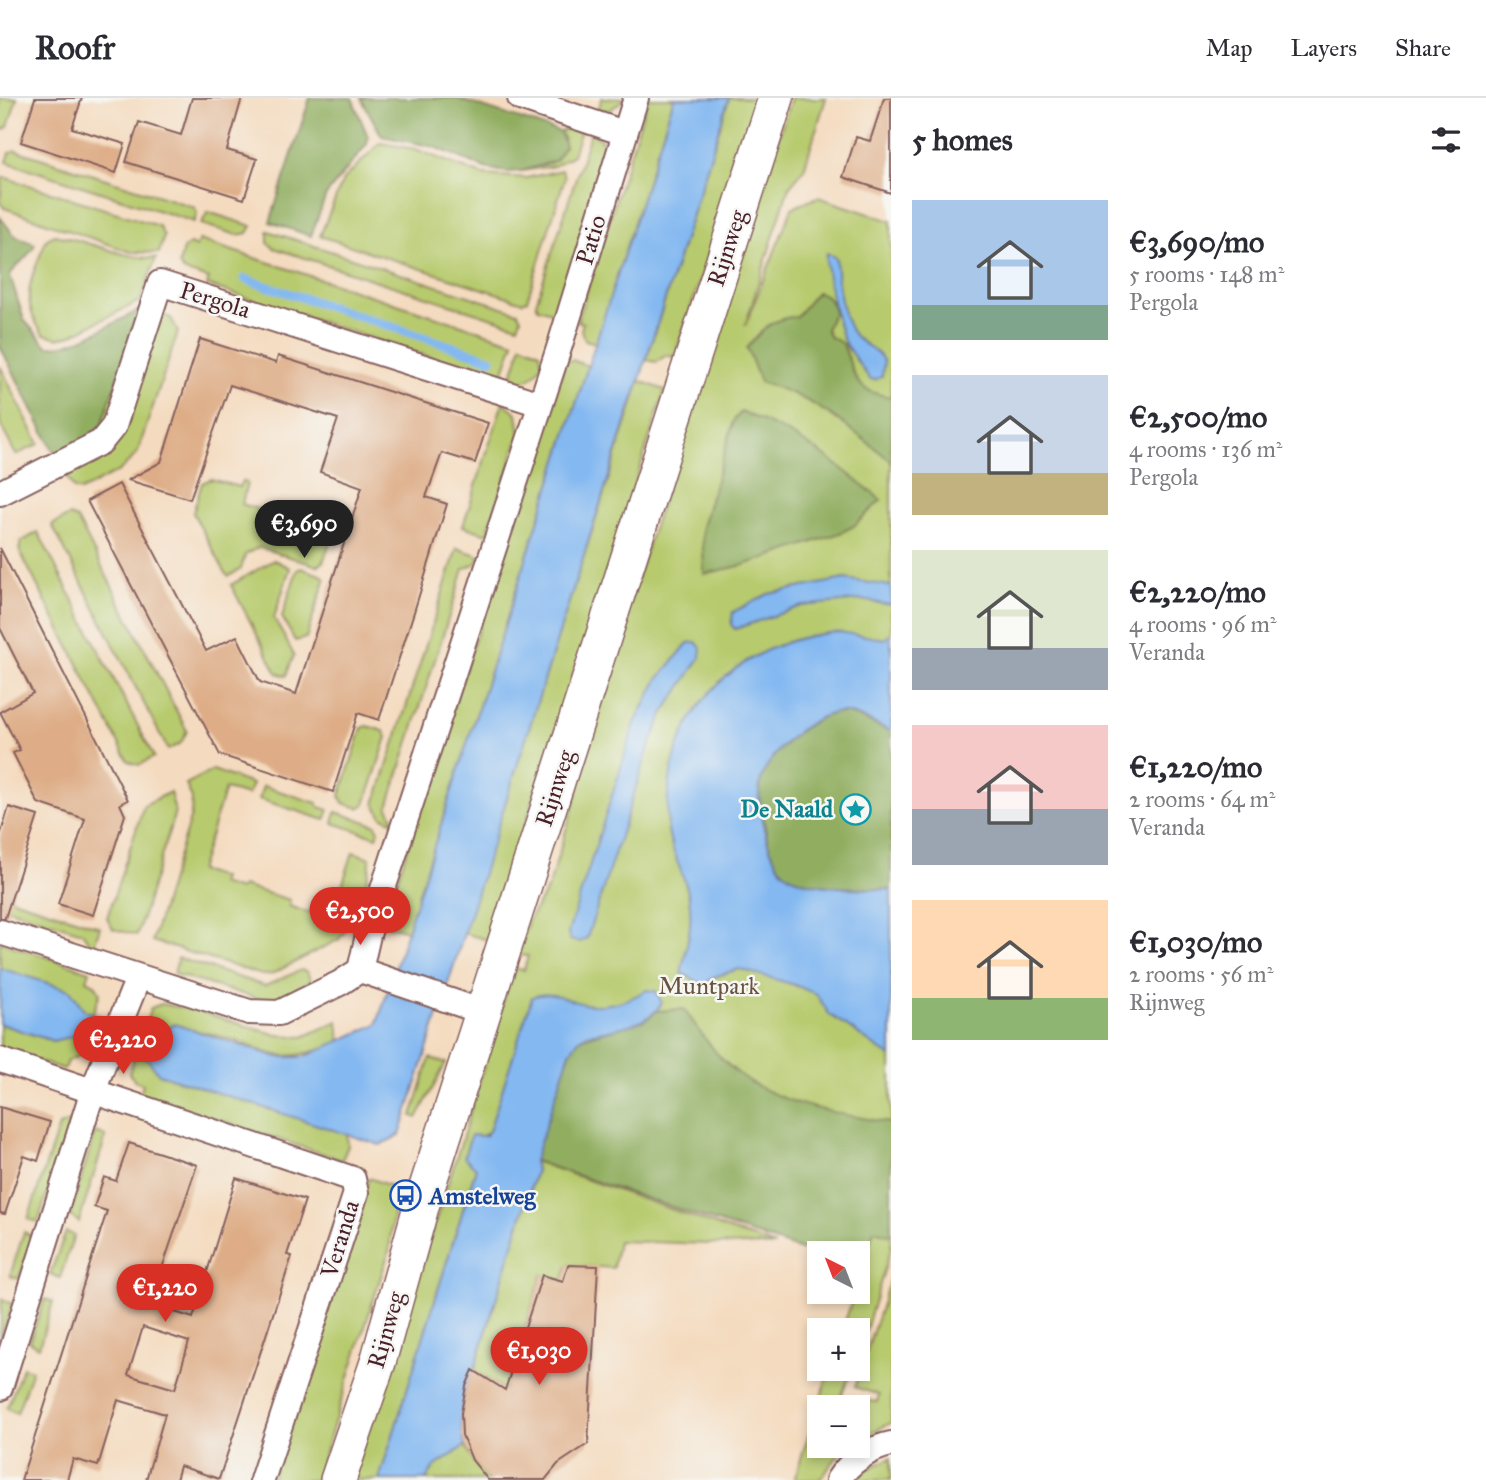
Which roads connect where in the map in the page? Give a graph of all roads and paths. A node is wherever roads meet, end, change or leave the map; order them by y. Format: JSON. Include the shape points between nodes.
{"nodes":[{"id":1,"x":520,"y":98,"type":"edge"},
{"id":2,"x":636,"y":98,"type":"edge"},
{"id":3,"x":776,"y":98,"type":"edge"},
{"id":4,"x":624,"y":133,"type":"junction"},
{"id":5,"x":540,"y":404,"type":"junction"},
{"id":6,"x":0,"y":494,"type":"edge"},
{"id":7,"x":0,"y":932,"type":"edge"},
{"id":8,"x":360,"y":970,"type":"junction"},
{"id":9,"x":138,"y":978,"type":"junction"},
{"id":10,"x":484,"y":1012,"type":"junction"},
{"id":11,"x":0,"y":1060,"type":"edge"},
{"id":12,"x":93,"y":1090,"type":"junction"},
{"id":13,"x":0,"y":1388,"type":"edge"},
{"id":14,"x":891,"y":1444,"type":"edge"},
{"id":15,"x":262,"y":1480,"type":"edge"},
{"id":16,"x":338,"y":1480,"type":"edge"},
{"id":17,"x":838,"y":1480,"type":"edge"}],
"edges":[{"from":1,"to":4,"type":"street"},
{"from":2,"to":4,"type":"street","name":"Patio"},
{"from":3,"to":10,"type":"street","name":"Rijnweg"},
{"from":4,"to":5,"type":"street","name":"Patio"},
{"from":5,"to":6,"type":"street","name":"Pergola","via":[[160,283],[108,435]]},
{"from":5,"to":8,"type":"street"},
{"from":7,"to":9,"type":"street"},
{"from":8,"to":9,"type":"street","via":[[279,1013],[249,1012]]},
{"from":8,"to":10,"type":"street"},
{"from":9,"to":12,"type":"street"},
{"from":10,"to":16,"type":"street","name":"Rijnweg"},
{"from":11,"to":12,"type":"street","name":"Veranda"},
{"from":12,"to":13,"type":"street"},
{"from":12,"to":15,"type":"street","name":"Veranda","via":[[353,1179],[356,1192]]},
{"from":14,"to":17,"type":"street","via":[[863,1456]]}]}
